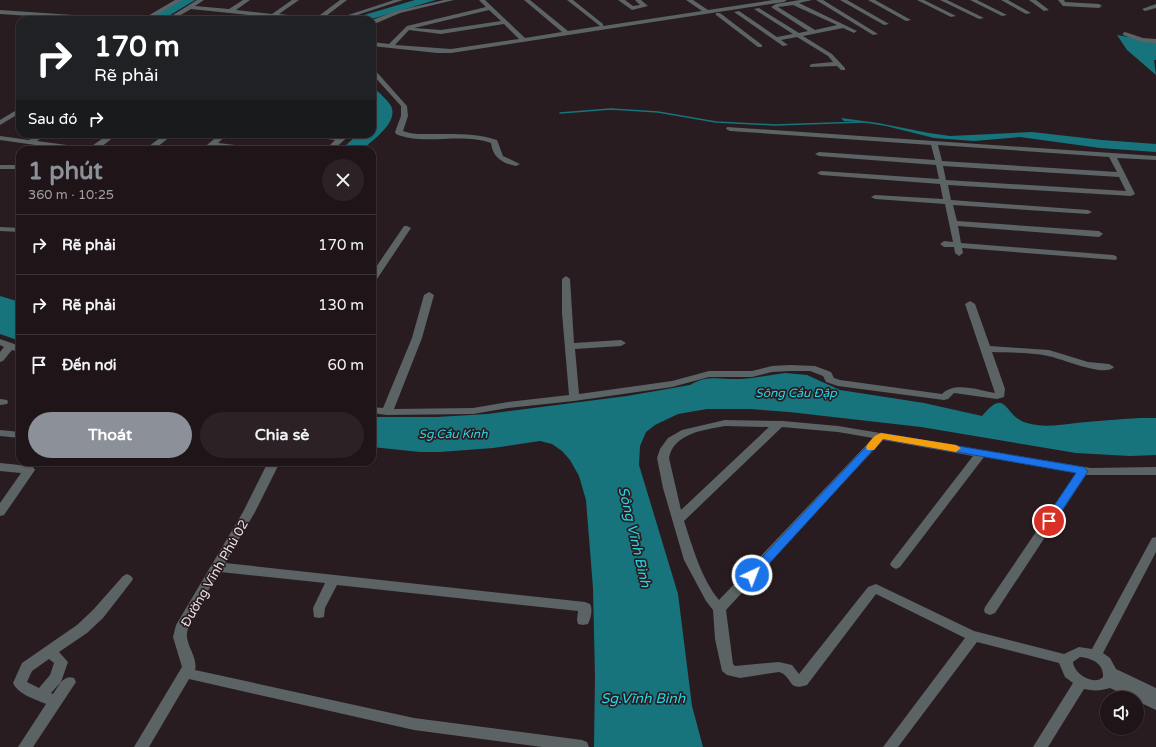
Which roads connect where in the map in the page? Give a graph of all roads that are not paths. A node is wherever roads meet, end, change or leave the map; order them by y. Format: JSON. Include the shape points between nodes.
{"nodes":[{"id":1,"x":178,"y":0,"type":"edge"},
{"id":2,"x":201,"y":0,"type":"edge"},
{"id":3,"x":247,"y":0,"type":"edge"},
{"id":4,"x":296,"y":0,"type":"edge"},
{"id":5,"x":303,"y":0,"type":"edge"},
{"id":6,"x":349,"y":0,"type":"edge"},
{"id":7,"x":400,"y":0,"type":"edge"},
{"id":8,"x":452,"y":0,"type":"edge"},
{"id":9,"x":482,"y":0,"type":"edge"},
{"id":10,"x":527,"y":0,"type":"edge"},
{"id":11,"x":570,"y":0,"type":"edge"},
{"id":12,"x":621,"y":0,"type":"edge"},
{"id":13,"x":638,"y":0,"type":"edge"},
{"id":14,"x":689,"y":0,"type":"edge"},
{"id":15,"x":773,"y":0,"type":"edge"},
{"id":16,"x":784,"y":0,"type":"edge"},
{"id":17,"x":809,"y":0,"type":"edge"},
{"id":18,"x":819,"y":0,"type":"edge"},
{"id":19,"x":843,"y":0,"type":"edge"},
{"id":20,"x":870,"y":0,"type":"edge"},
{"id":21,"x":920,"y":0,"type":"edge"},
{"id":22,"x":943,"y":0,"type":"edge"},
{"id":23,"x":973,"y":0,"type":"edge"},
{"id":24,"x":1004,"y":0,"type":"edge"},
{"id":25,"x":1032,"y":0,"type":"edge"},
{"id":26,"x":1061,"y":0,"type":"edge"},
{"id":27,"x":1148,"y":0,"type":"edge"},
{"id":28,"x":342,"y":1,"type":"edge"},
{"id":29,"x":794,"y":3,"type":"junction"},
{"id":30,"x":1099,"y":6,"type":"dead end"},
{"id":31,"x":1156,"y":6,"type":"edge"},
{"id":32,"x":190,"y":7,"type":"junction"},
{"id":33,"x":774,"y":7,"type":"junction"},
{"id":34,"x":490,"y":8,"type":"junction"},
{"id":35,"x":757,"y":9,"type":"junction"},
{"id":36,"x":1046,"y":10,"type":"dead end"},
{"id":37,"x":230,"y":11,"type":"junction"},
{"id":38,"x":0,"y":12,"type":"edge"},
{"id":39,"x":707,"y":12,"type":"junction"},
{"id":40,"x":736,"y":12,"type":"junction"},
{"id":41,"x":1028,"y":13,"type":"dead end"},
{"id":42,"x":718,"y":14,"type":"junction"},
{"id":43,"x":1004,"y":15,"type":"dead end"},
{"id":44,"x":58,"y":16,"type":"edge"},
{"id":45,"x":151,"y":16,"type":"edge"},
{"id":46,"x":175,"y":16,"type":"edge"},
{"id":47,"x":268,"y":16,"type":"edge"},
{"id":48,"x":277,"y":16,"type":"edge"},
{"id":49,"x":278,"y":16,"type":"edge"},
{"id":50,"x":324,"y":16,"type":"edge"},
{"id":51,"x":349,"y":16,"type":"edge"},
{"id":52,"x":952,"y":16,"type":"dead end"},
{"id":53,"x":981,"y":18,"type":"dead end"},
{"id":54,"x":376,"y":19,"type":"edge"},
{"id":55,"x":908,"y":20,"type":"dead end"},
{"id":56,"x":506,"y":22,"type":"junction"},
{"id":57,"x":886,"y":24,"type":"dead end"},
{"id":58,"x":601,"y":25,"type":"junction"},
{"id":59,"x":844,"y":26,"type":"junction"},
{"id":60,"x":408,"y":29,"type":"junction"},
{"id":61,"x":854,"y":31,"type":"dead end"},
{"id":62,"x":564,"y":32,"type":"junction"},
{"id":63,"x":814,"y":32,"type":"junction"},
{"id":64,"x":875,"y":34,"type":"dead end"},
{"id":65,"x":1125,"y":34,"type":"dead end"},
{"id":66,"x":799,"y":35,"type":"junction"},
{"id":67,"x":523,"y":38,"type":"junction"},
{"id":68,"x":776,"y":39,"type":"junction"},
{"id":69,"x":1156,"y":41,"type":"edge"},
{"id":70,"x":376,"y":43,"type":"edge"},
{"id":71,"x":391,"y":45,"type":"junction"},
{"id":72,"x":785,"y":45,"type":"dead end"},
{"id":73,"x":760,"y":46,"type":"dead end"},
{"id":74,"x":838,"y":64,"type":"junction"},
{"id":75,"x":812,"y":66,"type":"dead end"},
{"id":76,"x":843,"y":69,"type":"dead end"},
{"id":77,"x":376,"y":74,"type":"edge"},
{"id":78,"x":16,"y":113,"type":"edge"},
{"id":79,"x":0,"y":123,"type":"edge"},
{"id":80,"x":730,"y":129,"type":"dead end"},
{"id":81,"x":0,"y":138,"type":"edge"},
{"id":82,"x":37,"y":138,"type":"edge"},
{"id":83,"x":108,"y":138,"type":"edge"},
{"id":84,"x":164,"y":138,"type":"edge"},
{"id":85,"x":219,"y":138,"type":"edge"},
{"id":86,"x":342,"y":138,"type":"edge"},
{"id":87,"x":31,"y":142,"type":"junction"},
{"id":88,"x":934,"y":143,"type":"junction"},
{"id":89,"x":212,"y":144,"type":"junction"},
{"id":90,"x":59,"y":146,"type":"edge"},
{"id":91,"x":98,"y":146,"type":"edge"},
{"id":92,"x":154,"y":146,"type":"edge"},
{"id":93,"x":210,"y":146,"type":"edge"},
{"id":94,"x":228,"y":146,"type":"edge"},
{"id":95,"x":333,"y":146,"type":"edge"},
{"id":96,"x":819,"y":154,"type":"dead end"},
{"id":97,"x":1112,"y":155,"type":"junction"},
{"id":98,"x":1156,"y":158,"type":"edge"},
{"id":99,"x":939,"y":163,"type":"junction"},
{"id":100,"x":516,"y":164,"type":"dead end"},
{"id":101,"x":0,"y":167,"type":"edge"},
{"id":102,"x":16,"y":167,"type":"edge"},
{"id":103,"x":821,"y":172,"type":"dead end"},
{"id":104,"x":1122,"y":175,"type":"junction"},
{"id":105,"x":943,"y":182,"type":"junction"},
{"id":106,"x":875,"y":197,"type":"dead end"},
{"id":107,"x":948,"y":202,"type":"junction"},
{"id":108,"x":1088,"y":212,"type":"dead end"},
{"id":109,"x":953,"y":223,"type":"junction"},
{"id":110,"x":407,"y":228,"type":"dead end"},
{"id":111,"x":0,"y":229,"type":"edge"},
{"id":112,"x":16,"y":229,"type":"edge"},
{"id":113,"x":1099,"y":234,"type":"dead end"},
{"id":114,"x":944,"y":244,"type":"dead end"},
{"id":115,"x":958,"y":249,"type":"junction"},
{"id":116,"x":1113,"y":258,"type":"dead end"},
{"id":117,"x":376,"y":274,"type":"edge"},
{"id":118,"x":566,"y":279,"type":"dead end"},
{"id":119,"x":429,"y":295,"type":"dead end"},
{"id":120,"x":970,"y":304,"type":"dead end"},
{"id":121,"x":0,"y":342,"type":"edge"},
{"id":122,"x":621,"y":343,"type":"dead end"},
{"id":123,"x":10,"y":346,"type":"junction"},
{"id":124,"x":570,"y":346,"type":"junction"},
{"id":125,"x":16,"y":348,"type":"edge"},
{"id":126,"x":986,"y":349,"type":"junction"},
{"id":127,"x":0,"y":359,"type":"edge"},
{"id":128,"x":1109,"y":368,"type":"dead end"},
{"id":129,"x":574,"y":398,"type":"junction"},
{"id":130,"x":376,"y":411,"type":"edge"},
{"id":131,"x":387,"y":412,"type":"junction"},
{"id":132,"x":779,"y":424,"type":"junction"},
{"id":133,"x":0,"y":433,"type":"edge"},
{"id":134,"x":16,"y":435,"type":"edge"},
{"id":135,"x":881,"y":436,"type":"junction"},
{"id":136,"x":981,"y":453,"type":"junction"},
{"id":137,"x":32,"y":466,"type":"edge"},
{"id":138,"x":272,"y":466,"type":"edge"},
{"id":139,"x":0,"y":467,"type":"edge"},
{"id":140,"x":1083,"y":471,"type":"junction"},
{"id":141,"x":1156,"y":471,"type":"edge"},
{"id":142,"x":0,"y":512,"type":"edge"},
{"id":143,"x":678,"y":520,"type":"junction"},
{"id":144,"x":1156,"y":541,"type":"edge"},
{"id":145,"x":896,"y":564,"type":"dead end"},
{"id":146,"x":218,"y":567,"type":"junction"},
{"id":147,"x":127,"y":579,"type":"dead end"},
{"id":148,"x":333,"y":580,"type":"junction"},
{"id":149,"x":719,"y":609,"type":"junction"},
{"id":150,"x":990,"y":610,"type":"dead end"},
{"id":151,"x":319,"y":612,"type":"dead end"},
{"id":152,"x":583,"y":620,"type":"dead end"},
{"id":153,"x":974,"y":636,"type":"junction"},
{"id":154,"x":50,"y":651,"type":"junction"},
{"id":155,"x":1095,"y":655,"type":"junction"},
{"id":156,"x":1067,"y":660,"type":"junction"},
{"id":157,"x":185,"y":673,"type":"junction"},
{"id":158,"x":1110,"y":677,"type":"junction"},
{"id":159,"x":69,"y":682,"type":"dead end"},
{"id":160,"x":1081,"y":682,"type":"junction"},
{"id":161,"x":1156,"y":694,"type":"edge"},
{"id":162,"x":40,"y":695,"type":"junction"},
{"id":163,"x":56,"y":702,"type":"junction"},
{"id":164,"x":1156,"y":704,"type":"edge"},
{"id":165,"x":582,"y":746,"type":"dead end"},
{"id":166,"x":26,"y":747,"type":"edge"},
{"id":167,"x":141,"y":747,"type":"edge"},
{"id":168,"x":890,"y":747,"type":"edge"},
{"id":169,"x":1040,"y":747,"type":"edge"}],
"edges":[{"from":1,"to":45,"type":"street"},
{"from":2,"to":32,"type":"street"},
{"from":3,"to":37,"type":"street"},
{"from":4,"to":48,"type":"street"},
{"from":5,"to":49,"type":"street"},
{"from":6,"to":28,"type":"street"},
{"from":7,"to":51,"type":"street"},
{"from":8,"to":54,"type":"street"},
{"from":9,"to":34,"type":"street"},
{"from":10,"to":62,"type":"street"},
{"from":11,"to":58,"type":"street"},
{"from":12,"to":13,"type":"street","via":[[632,8],[645,6]]},
{"from":14,"to":39,"type":"street"},
{"from":15,"to":39,"type":"street"},
{"from":16,"to":39,"type":"street"},
{"from":17,"to":29,"type":"street"},
{"from":18,"to":64,"type":"street"},
{"from":19,"to":57,"type":"street"},
{"from":20,"to":55,"type":"street"},
{"from":21,"to":52,"type":"street"},
{"from":22,"to":53,"type":"street"},
{"from":23,"to":43,"type":"street"},
{"from":24,"to":41,"type":"street"},
{"from":25,"to":36,"type":"street"},
{"from":26,"to":30,"type":"street","via":[[1063,4]]},
{"from":27,"to":31,"type":"street","via":[[1147,9]]},
{"from":28,"to":50,"type":"street"},
{"from":29,"to":33,"type":"street"},
{"from":29,"to":59,"type":"street"},
{"from":32,"to":37,"type":"street"},
{"from":32,"to":46,"type":"street"},
{"from":33,"to":35,"type":"street"},
{"from":33,"to":63,"type":"street"},
{"from":34,"to":56,"type":"street"},
{"from":34,"to":60,"type":"street"},
{"from":35,"to":40,"type":"street"},
{"from":35,"to":66,"type":"street"},
{"from":37,"to":47,"type":"street"},
{"from":38,"to":44,"type":"street"},
{"from":39,"to":42,"type":"street"},
{"from":39,"to":58,"type":"street"},
{"from":39,"to":62,"type":"street"},
{"from":40,"to":42,"type":"street"},
{"from":40,"to":68,"type":"street"},
{"from":42,"to":73,"type":"street"},
{"from":56,"to":60,"type":"street","via":[[441,32]]},
{"from":56,"to":67,"type":"street"},
{"from":58,"to":62,"type":"street"},
{"from":59,"to":61,"type":"street"},
{"from":59,"to":63,"type":"street"},
{"from":60,"to":71,"type":"street"},
{"from":62,"to":67,"type":"street"},
{"from":63,"to":66,"type":"street"},
{"from":65,"to":69,"type":"street","via":[[1142,40]]},
{"from":66,"to":68,"type":"street"},
{"from":66,"to":74,"type":"street","via":[[830,55]]},
{"from":67,"to":71,"type":"street","via":[[451,51]]},
{"from":68,"to":72,"type":"street"},
{"from":70,"to":71,"type":"street"},
{"from":74,"to":75,"type":"street"},
{"from":74,"to":76,"type":"street"},
{"from":77,"to":100,"type":"street","via":[[404,106],[399,132],[402,135],[484,138],[494,142],[498,156]]},
{"from":78,"to":79,"type":"street"},
{"from":80,"to":88,"type":"street"},
{"from":81,"to":87,"type":"street"},
{"from":82,"to":87,"type":"street"},
{"from":83,"to":91,"type":"street"},
{"from":84,"to":92,"type":"street"},
{"from":85,"to":89,"type":"street"},
{"from":86,"to":95,"type":"street"},
{"from":87,"to":90,"type":"street"},
{"from":88,"to":97,"type":"street"},
{"from":88,"to":99,"type":"street"},
{"from":89,"to":93,"type":"street"},
{"from":89,"to":94,"type":"street"},
{"from":96,"to":99,"type":"street"},
{"from":97,"to":98,"type":"street"},
{"from":97,"to":104,"type":"street"},
{"from":99,"to":104,"type":"street"},
{"from":99,"to":105,"type":"street"},
{"from":101,"to":102,"type":"street"},
{"from":103,"to":105,"type":"street"},
{"from":104,"to":105,"type":"street","via":[[1131,194]]},
{"from":105,"to":107,"type":"street"},
{"from":106,"to":107,"type":"street"},
{"from":107,"to":108,"type":"street"},
{"from":107,"to":109,"type":"street"},
{"from":109,"to":113,"type":"street"},
{"from":109,"to":115,"type":"street"},
{"from":110,"to":117,"type":"street"},
{"from":111,"to":112,"type":"street"},
{"from":114,"to":115,"type":"street"},
{"from":115,"to":116,"type":"street"},
{"from":118,"to":124,"type":"street"},
{"from":119,"to":131,"type":"street","via":[[417,338]]},
{"from":120,"to":126,"type":"street"},
{"from":121,"to":123,"type":"street"},
{"from":122,"to":124,"type":"street"},
{"from":123,"to":125,"type":"street"},
{"from":123,"to":127,"type":"street"},
{"from":124,"to":129,"type":"street"},
{"from":126,"to":128,"type":"street","via":[[1049,353],[1087,365]]},
{"from":126,"to":129,"type":"street","via":[[1000,389],[1000,395],[997,396],[954,390],[944,397],[849,384],[830,380],[826,374],[811,368],[790,368],[752,374],[710,374],[672,384]]},
{"from":129,"to":131,"type":"street","via":[[473,411]]},
{"from":130,"to":131,"type":"street"},
{"from":132,"to":135,"type":"street"},
{"from":132,"to":143,"type":"street"},
{"from":132,"to":143,"type":"street","via":[[749,422],[708,426],[686,432],[672,440],[665,449],[663,458]]},
{"from":133,"to":134,"type":"street"},
{"from":135,"to":136,"type":"street"},
{"from":135,"to":149,"type":"street"},
{"from":136,"to":140,"type":"street"},
{"from":136,"to":145,"type":"street"},
{"from":137,"to":139,"type":"street"},
{"from":137,"to":142,"type":"street"},
{"from":138,"to":146,"type":"street","name":"Đường Vĩnh Phú 02"},
{"from":140,"to":141,"type":"street"},
{"from":140,"to":150,"type":"street"},
{"from":143,"to":149,"type":"street","via":[[690,560],[710,598]]},
{"from":144,"to":155,"type":"street"},
{"from":146,"to":148,"type":"street"},
{"from":146,"to":157,"type":"street","name":"Đường Vĩnh Phú 02","via":[[182,625],[180,637],[189,664]]},
{"from":147,"to":154,"type":"street","via":[[82,629]]},
{"from":148,"to":151,"type":"street"},
{"from":148,"to":152,"type":"street","via":[[585,607]]},
{"from":149,"to":153,"type":"street","via":[[727,667],[740,672],[779,667],[787,669],[798,682],[802,681],[872,590],[876,589]]},
{"from":153,"to":156,"type":"street"},
{"from":153,"to":168,"type":"street"},
{"from":154,"to":162,"type":"street","via":[[61,662],[56,678]]},
{"from":154,"to":162,"type":"street","via":[[27,667],[20,683]]},
{"from":155,"to":156,"type":"street","via":[[1072,653]]},
{"from":155,"to":158,"type":"street","via":[[1108,665]]},
{"from":156,"to":160,"type":"street","via":[[1067,668],[1071,675]]},
{"from":157,"to":165,"type":"street","via":[[414,724]]},
{"from":157,"to":167,"type":"street","name":"Đường Vĩnh Phú 02"},
{"from":158,"to":160,"type":"street","via":[[1102,685],[1094,686]]},
{"from":158,"to":161,"type":"street"},
{"from":158,"to":164,"type":"street"},
{"from":159,"to":163,"type":"street"},
{"from":160,"to":169,"type":"street"},
{"from":162,"to":163,"type":"street"},
{"from":163,"to":166,"type":"street"}]}
